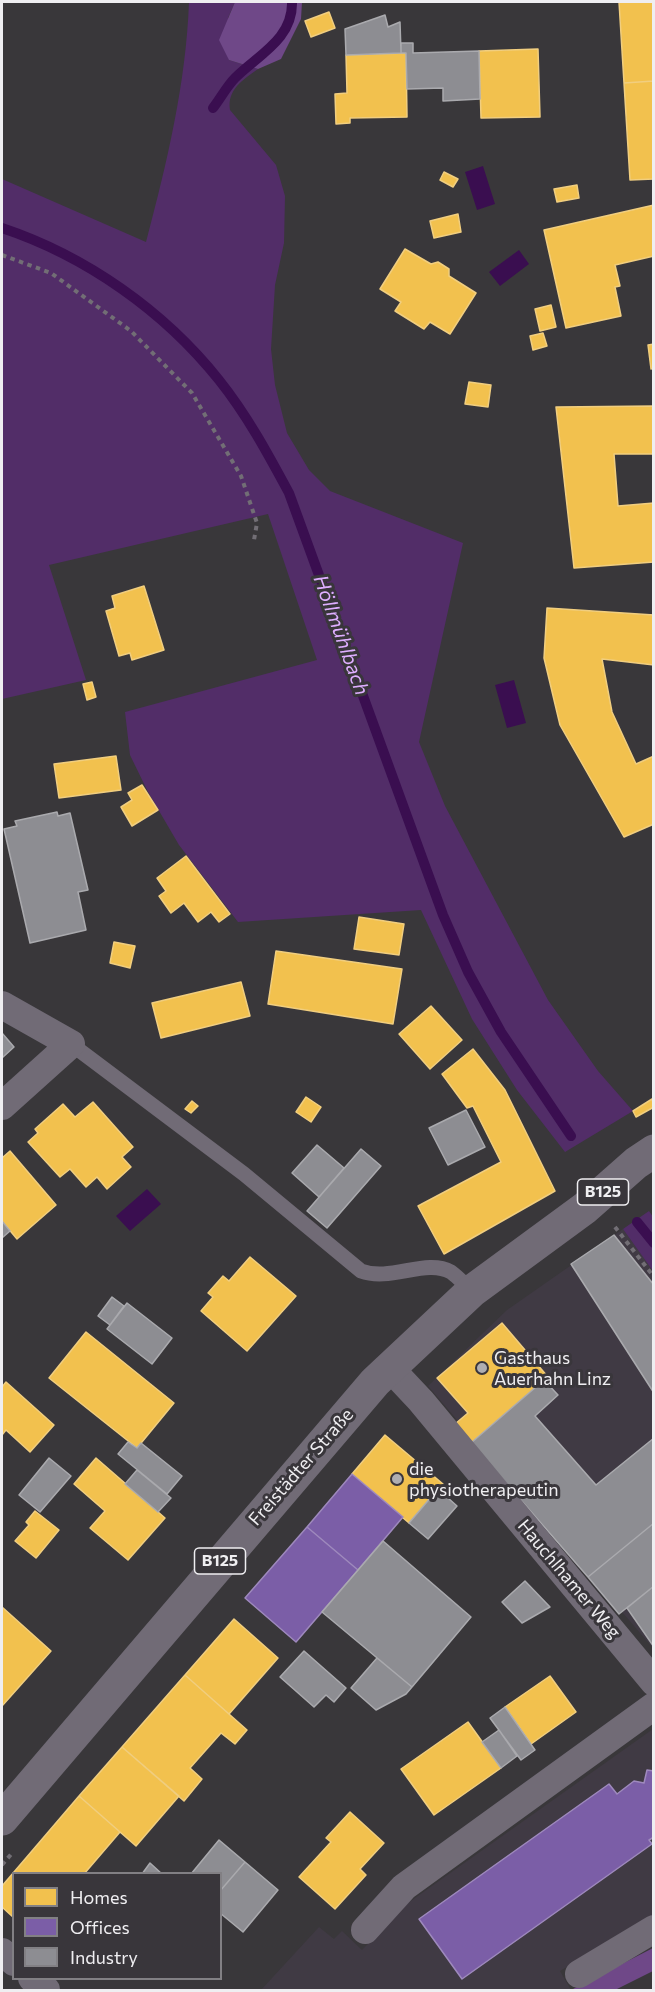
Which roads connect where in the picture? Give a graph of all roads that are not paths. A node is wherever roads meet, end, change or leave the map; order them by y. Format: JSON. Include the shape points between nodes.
{"nodes":[{"id":1,"x":2,"y":1005,"type":"edge"},
{"id":2,"x":71,"y":1044,"type":"junction"},
{"id":3,"x":2,"y":1106,"type":"edge"},
{"id":4,"x":654,"y":1151,"type":"edge"},
{"id":5,"x":472,"y":1291,"type":"junction"},
{"id":6,"x":390,"y":1368,"type":"junction"},
{"id":7,"x":654,"y":1682,"type":"edge"},
{"id":8,"x":654,"y":1706,"type":"edge"},
{"id":9,"x":2,"y":1819,"type":"edge"},
{"id":10,"x":654,"y":1929,"type":"edge"},
{"id":11,"x":365,"y":1930,"type":"dead end"},
{"id":12,"x":579,"y":1974,"type":"dead end"},
{"id":13,"x":34,"y":1980,"type":"edge"},
{"id":14,"x":46,"y":1990,"type":"edge"}],
"edges":[{"from":1,"to":2,"type":"street"},
{"from":2,"to":3,"type":"street"},
{"from":2,"to":5,"type":"lane","via":[[244,1174],[362,1270],[387,1276],[441,1269]]},
{"from":4,"to":5,"type":"main road","name":"Freistädter Straße","number":"B125","via":[[585,1208]]},
{"from":5,"to":6,"type":"main road","name":"Freistädter Straße","number":"B125"},
{"from":6,"to":7,"type":"street","name":"Hauchlhamer Weg"},
{"from":6,"to":9,"type":"main road","name":"Freistädter Straße","number":"B125"},
{"from":8,"to":11,"type":"street","via":[[404,1887]]},
{"from":10,"to":12,"type":"street"},
{"from":13,"to":14,"type":"street"}]}
